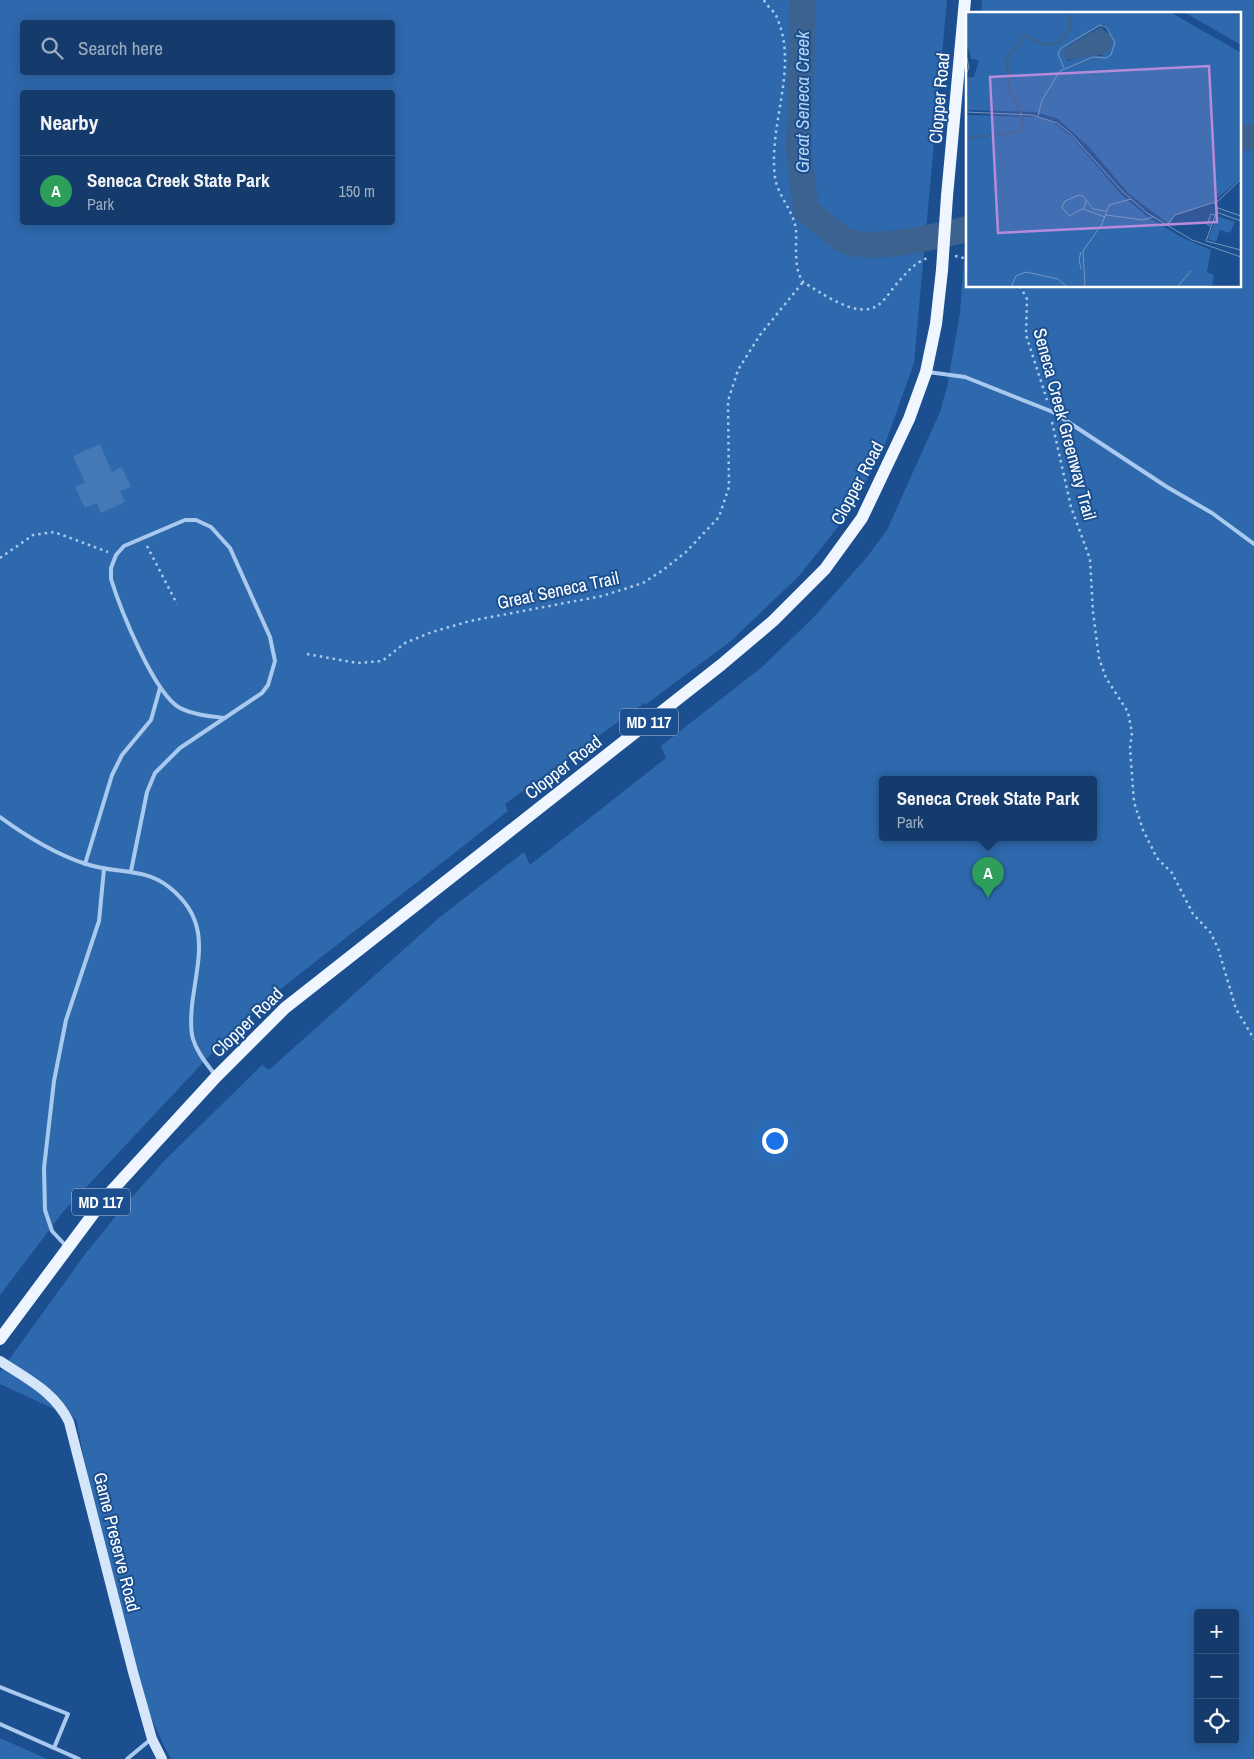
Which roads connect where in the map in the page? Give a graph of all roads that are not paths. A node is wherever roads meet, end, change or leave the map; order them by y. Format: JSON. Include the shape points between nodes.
{"nodes":[{"id":1,"x":965,"y":0,"type":"edge"},
{"id":2,"x":926,"y":372,"type":"junction"},
{"id":3,"x":1254,"y":544,"type":"edge"},
{"id":4,"x":160,"y":688,"type":"junction"},
{"id":5,"x":225,"y":718,"type":"junction"},
{"id":6,"x":0,"y":817,"type":"edge"},
{"id":7,"x":85,"y":864,"type":"junction"},
{"id":8,"x":104,"y":869,"type":"junction"},
{"id":9,"x":131,"y":871,"type":"junction"},
{"id":10,"x":216,"y":1077,"type":"junction"},
{"id":11,"x":68,"y":1248,"type":"junction"},
{"id":12,"x":0,"y":1339,"type":"edge"},
{"id":13,"x":0,"y":1361,"type":"edge"},
{"id":14,"x":0,"y":1687,"type":"edge"},
{"id":15,"x":0,"y":1724,"type":"edge"},
{"id":16,"x":152,"y":1738,"type":"junction"},
{"id":17,"x":54,"y":1748,"type":"junction"},
{"id":18,"x":77,"y":1758,"type":"edge"},
{"id":19,"x":127,"y":1759,"type":"edge"},
{"id":20,"x":162,"y":1759,"type":"edge"}],
"edges":[{"from":1,"to":2,"type":"main road","name":"Clopper Road","number":"MD 117","bridge":true,"via":[[942,270]]},
{"from":2,"to":3,"type":"lane","via":[[965,377],[1052,412],[1212,513]]},
{"from":2,"to":10,"type":"main road","name":"Clopper Road","number":"MD 117","via":[[909,419],[862,518],[825,569],[773,621],[285,1008]]},
{"from":4,"to":5,"type":"lane","via":[[179,707],[200,715]]},
{"from":4,"to":5,"type":"lane","via":[[115,591],[111,568],[124,546],[184,520],[196,520],[211,527],[230,548],[270,637],[275,661],[268,685],[262,693]]},
{"from":4,"to":7,"type":"lane","via":[[151,720],[122,755],[112,775]]},
{"from":5,"to":9,"type":"lane","via":[[180,748],[155,773]]},
{"from":6,"to":7,"type":"lane","via":[[52,849]]},
{"from":7,"to":8,"type":"lane"},
{"from":8,"to":9,"type":"lane"},
{"from":8,"to":11,"type":"lane","via":[[99,921],[66,1020],[54,1081],[44,1168],[45,1210],[52,1231]]},
{"from":9,"to":10,"type":"lane","via":[[152,876],[168,886],[192,910],[198,925],[199,946],[192,1038]]},
{"from":10,"to":11,"type":"main road","name":"Clopper Road","number":"MD 117","via":[[105,1198]]},
{"from":11,"to":12,"type":"main road","name":"Clopper Road","number":"MD 117"},
{"from":13,"to":16,"type":"street","name":"Game Preserve Road","via":[[49,1394],[58,1402],[69,1422]]},
{"from":14,"to":17,"type":"lane","via":[[68,1714]]},
{"from":15,"to":17,"type":"lane"},
{"from":16,"to":19,"type":"lane"},
{"from":16,"to":20,"type":"street","name":"Game Preserve Road"},
{"from":17,"to":18,"type":"lane"}]}
